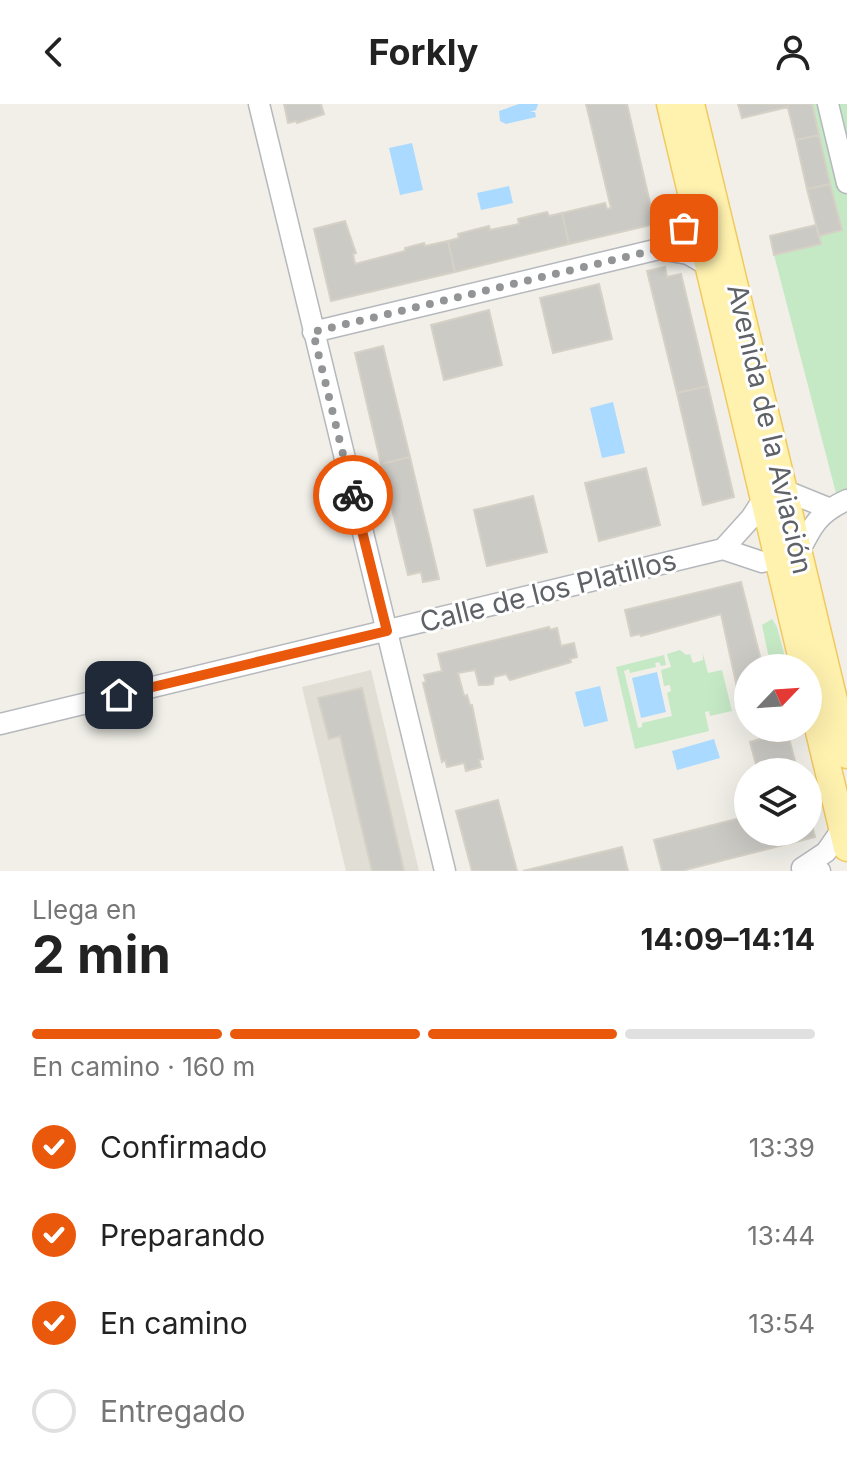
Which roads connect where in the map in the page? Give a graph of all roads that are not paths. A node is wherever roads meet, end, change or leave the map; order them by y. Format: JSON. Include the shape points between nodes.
{"nodes":[{"id":1,"x":259,"y":104,"type":"edge"},
{"id":2,"x":670,"y":104,"type":"edge"},
{"id":3,"x":691,"y":104,"type":"edge"},
{"id":4,"x":828,"y":104,"type":"edge"},
{"id":5,"x":847,"y":183,"type":"edge"},
{"id":6,"x":695,"y":210,"type":"junction"},
{"id":7,"x":659,"y":249,"type":"junction"},
{"id":8,"x":709,"y":266,"type":"junction"},
{"id":9,"x":313,"y":332,"type":"junction"},
{"id":10,"x":767,"y":502,"type":"junction"},
{"id":11,"x":838,"y":504,"type":"edge"},
{"id":12,"x":723,"y":549,"type":"junction"},
{"id":13,"x":779,"y":558,"type":"junction"},
{"id":14,"x":387,"y":631,"type":"junction"},
{"id":15,"x":801,"y":654,"type":"edge"},
{"id":16,"x":0,"y":724,"type":"edge"},
{"id":17,"x":822,"y":742,"type":"edge"},
{"id":18,"x":847,"y":755,"type":"edge"},
{"id":19,"x":845,"y":839,"type":"edge"},
{"id":20,"x":804,"y":870,"type":"edge"},
{"id":21,"x":445,"y":871,"type":"edge"}],
"edges":[{"from":1,"to":9,"type":"street"},
{"from":2,"to":6,"type":"main road","name":"Avenida de la Aviación"},
{"from":3,"to":10,"type":"main road","name":"Avenida de la Aviación"},
{"from":4,"to":5,"type":"street"},
{"from":6,"to":7,"type":"street","via":[[684,228]]},
{"from":6,"to":8,"type":"main road","name":"Avenida de la Aviación"},
{"from":7,"to":8,"type":"street","via":[[688,254]]},
{"from":7,"to":9,"type":"street"},
{"from":8,"to":10,"type":"main road","name":"Avenida de la Aviación"},
{"from":9,"to":14,"type":"street"},
{"from":10,"to":11,"type":"street"},
{"from":10,"to":12,"type":"street"},
{"from":10,"to":13,"type":"main road","name":"Avenida de la Aviación"},
{"from":11,"to":13,"type":"street"},
{"from":12,"to":13,"type":"street"},
{"from":12,"to":14,"type":"street","name":"Calle de los Platillos"},
{"from":13,"to":15,"type":"main road","name":"Avenida de la Aviación"},
{"from":13,"to":18,"type":"main road","name":"Avenida de la Aviación"},
{"from":14,"to":16,"type":"street","name":"Calle de los Platillos"},
{"from":14,"to":21,"type":"street"},
{"from":17,"to":19,"type":"main road"},
{"from":19,"to":20,"type":"street"}]}
